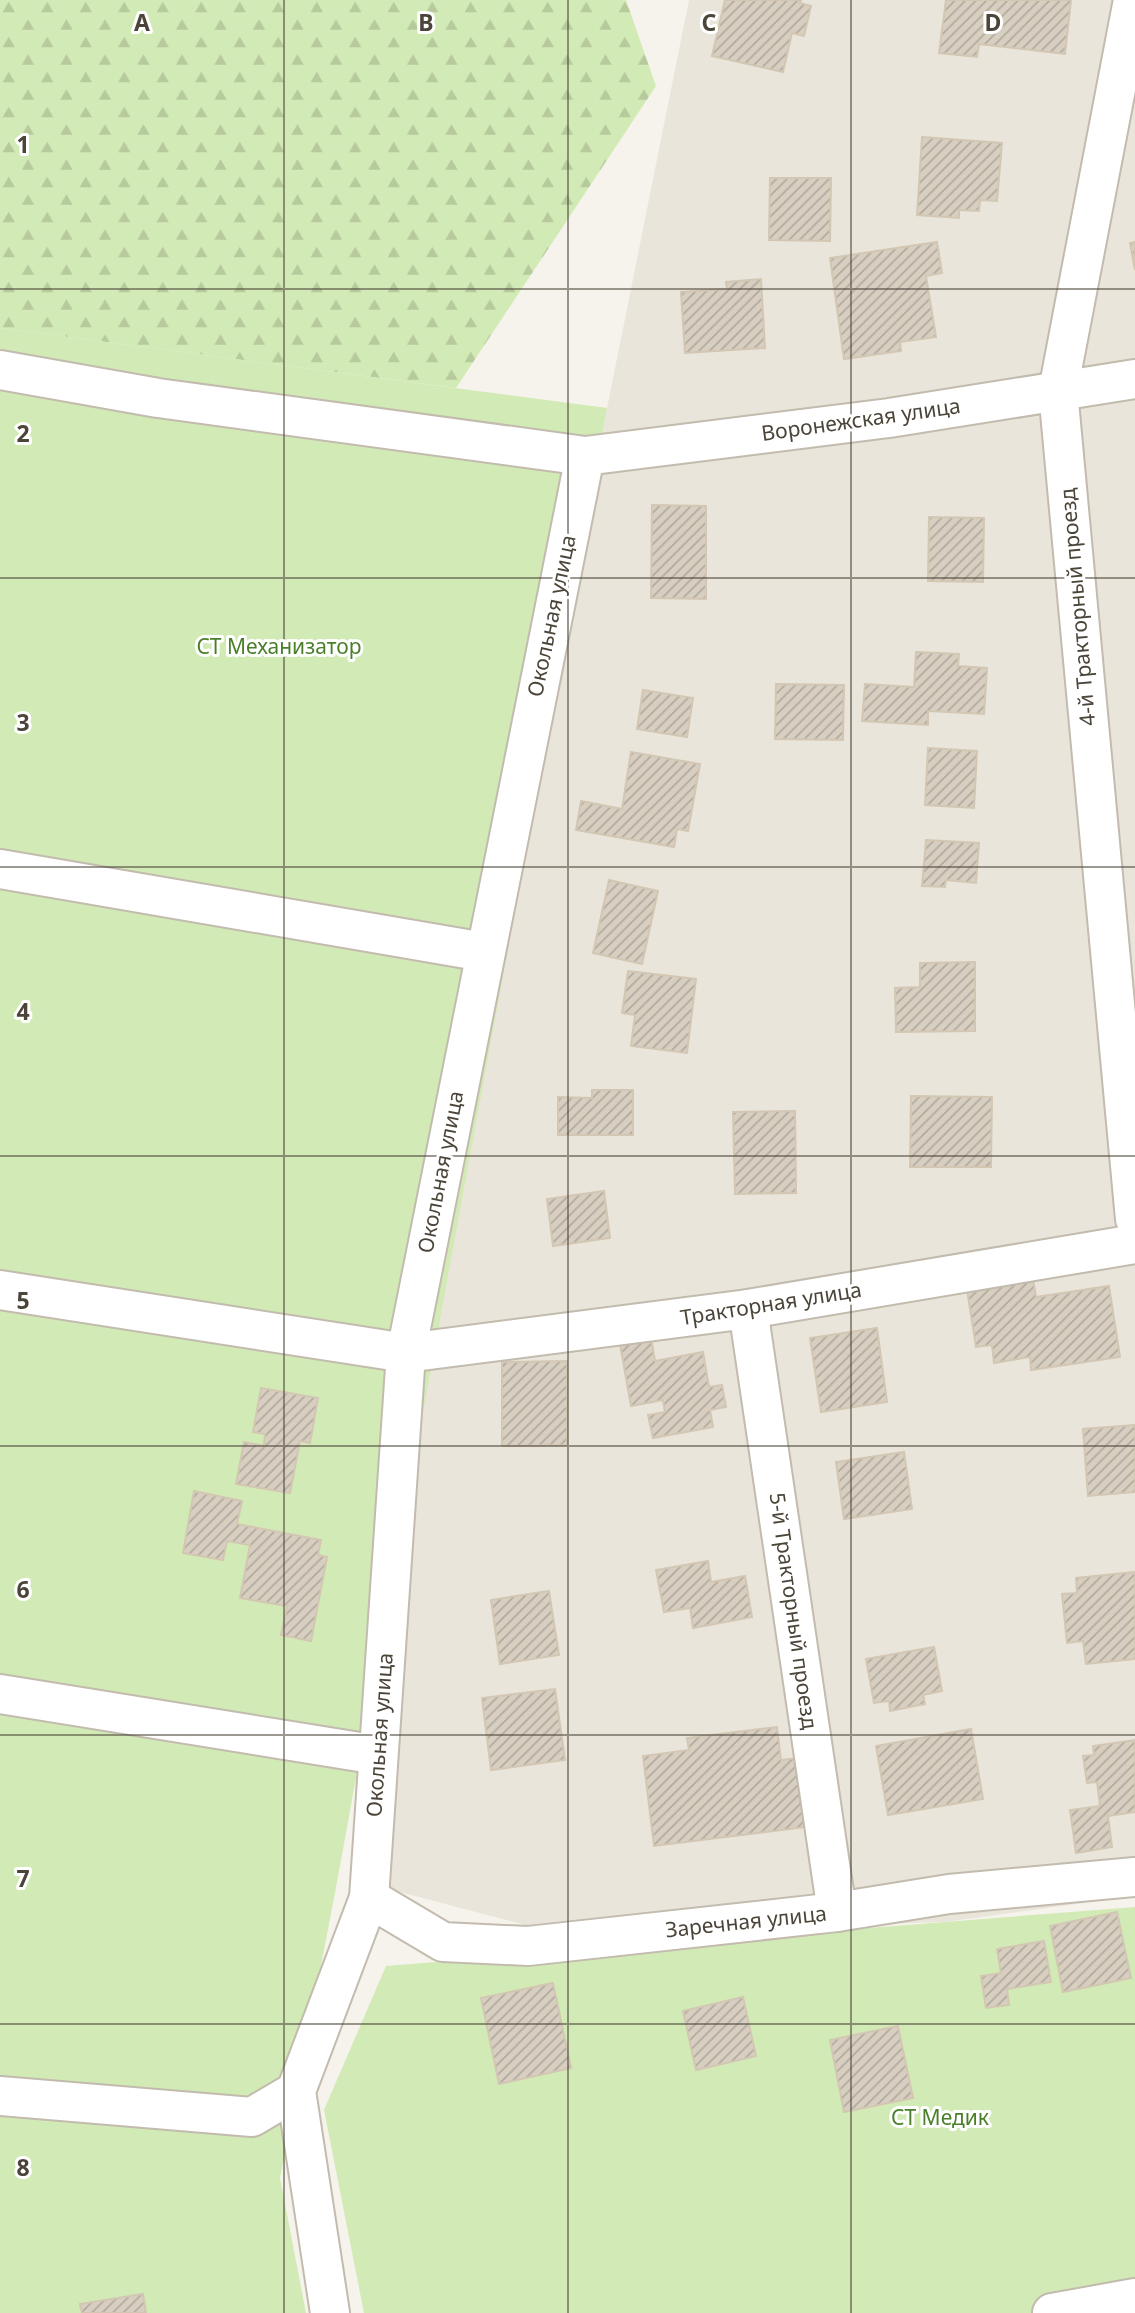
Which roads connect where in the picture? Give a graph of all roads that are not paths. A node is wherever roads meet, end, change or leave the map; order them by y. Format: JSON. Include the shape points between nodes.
{"nodes":[{"id":1,"x":1133,"y":0,"type":"edge"},
{"id":2,"x":0,"y":370,"type":"edge"},
{"id":3,"x":1135,"y":379,"type":"edge"},
{"id":4,"x":1058,"y":391,"type":"junction"},
{"id":5,"x":585,"y":456,"type":"junction"},
{"id":6,"x":0,"y":869,"type":"edge"},
{"id":7,"x":484,"y":951,"type":"junction"},
{"id":8,"x":1135,"y":1219,"type":"edge"},
{"id":9,"x":1135,"y":1244,"type":"edge"},
{"id":10,"x":0,"y":1290,"type":"edge"},
{"id":11,"x":748,"y":1310,"type":"junction"},
{"id":12,"x":406,"y":1353,"type":"junction"},
{"id":13,"x":0,"y":1694,"type":"edge"},
{"id":14,"x":378,"y":1755,"type":"junction"},
{"id":15,"x":1135,"y":1877,"type":"edge"},
{"id":16,"x":369,"y":1898,"type":"junction"},
{"id":17,"x":837,"y":1912,"type":"junction"},
{"id":18,"x":296,"y":2091,"type":"junction"},
{"id":19,"x":0,"y":2096,"type":"edge"},
{"id":20,"x":1135,"y":2298,"type":"edge"},
{"id":21,"x":330,"y":2313,"type":"edge"},
{"id":22,"x":1052,"y":2313,"type":"edge"}],
"edges":[{"from":1,"to":4,"type":"street","name":"4-й Тракторный проезд"},
{"from":2,"to":5,"type":"street","name":"Воронежская улица","via":[[159,398]]},
{"from":3,"to":4,"type":"street","name":"Воронежская улица"},
{"from":4,"to":5,"type":"street","name":"Воронежская улица","via":[[889,418]]},
{"from":4,"to":8,"type":"street","name":"4-й Тракторный проезд"},
{"from":5,"to":7,"type":"street","name":"Окольная улица"},
{"from":6,"to":7,"type":"street"},
{"from":7,"to":12,"type":"street","name":"Окольная улица"},
{"from":9,"to":11,"type":"street","name":"Тракторная улица"},
{"from":10,"to":12,"type":"street","name":"Тракторная улица"},
{"from":11,"to":12,"type":"street","name":"Тракторная улица"},
{"from":11,"to":17,"type":"street","name":"5-й Тракторный проезд"},
{"from":12,"to":14,"type":"street","name":"Окольная улица"},
{"from":13,"to":14,"type":"street"},
{"from":14,"to":16,"type":"street","name":"Окольная улица"},
{"from":15,"to":17,"type":"street","name":"Заречная улица","via":[[949,1894]]},
{"from":16,"to":17,"type":"street","name":"Заречная улица","via":[[443,1942],[528,1946]]},
{"from":16,"to":18,"type":"street","name":"Окольная улица"},
{"from":18,"to":19,"type":"street","via":[[252,2117]]},
{"from":18,"to":21,"type":"street"},
{"from":20,"to":22,"type":"street"}]}
